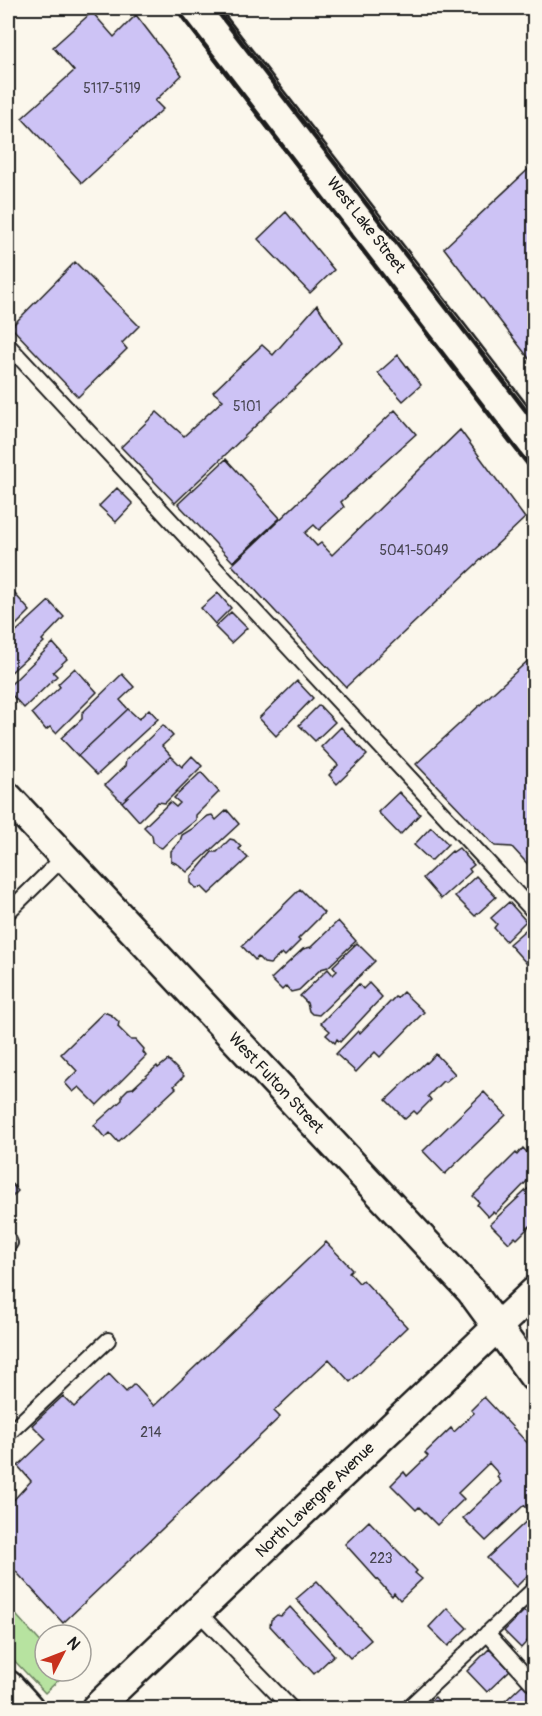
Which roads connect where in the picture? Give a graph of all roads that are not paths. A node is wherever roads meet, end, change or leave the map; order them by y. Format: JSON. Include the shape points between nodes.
{"nodes":[{"id":1,"x":197,"y":8,"type":"edge"},
{"id":2,"x":8,"y":345,"type":"edge"},
{"id":3,"x":534,"y":443,"type":"edge"},
{"id":4,"x":8,"y":797,"type":"edge"},
{"id":5,"x":64,"y":857,"type":"junction"},
{"id":6,"x":8,"y":912,"type":"edge"},
{"id":7,"x":534,"y":912,"type":"edge"},
{"id":8,"x":534,"y":1292,"type":"edge"},
{"id":9,"x":497,"y":1327,"type":"junction"},
{"id":10,"x":108,"y":1340,"type":"dead end"},
{"id":11,"x":534,"y":1377,"type":"edge"},
{"id":12,"x":8,"y":1434,"type":"edge"},
{"id":13,"x":534,"y":1589,"type":"edge"},
{"id":14,"x":198,"y":1612,"type":"junction"},
{"id":15,"x":487,"y":1634,"type":"junction"},
{"id":16,"x":8,"y":1685,"type":"edge"},
{"id":17,"x":534,"y":1685,"type":"edge"},
{"id":18,"x":29,"y":1708,"type":"edge"},
{"id":19,"x":96,"y":1708,"type":"edge"},
{"id":20,"x":291,"y":1708,"type":"edge"},
{"id":21,"x":408,"y":1708,"type":"edge"}],
"edges":[{"from":1,"to":3,"type":"main road","name":"West Lake Street"},
{"from":2,"to":7,"type":"lane"},
{"from":4,"to":5,"type":"street","name":"West Fulton Street"},
{"from":5,"to":6,"type":"lane"},
{"from":5,"to":9,"type":"street","name":"West Fulton Street","via":[[471,1291]]},
{"from":8,"to":9,"type":"street","name":"North Lavergne Avenue"},
{"from":9,"to":11,"type":"street","name":"West Fulton Street"},
{"from":9,"to":14,"type":"street","name":"North Lavergne Avenue"},
{"from":10,"to":12,"type":"lane"},
{"from":13,"to":15,"type":"lane"},
{"from":14,"to":19,"type":"street","name":"North Lavergne Avenue"},
{"from":14,"to":20,"type":"lane"},
{"from":15,"to":17,"type":"lane"},
{"from":15,"to":21,"type":"lane"},
{"from":16,"to":18,"type":"street"}]}
